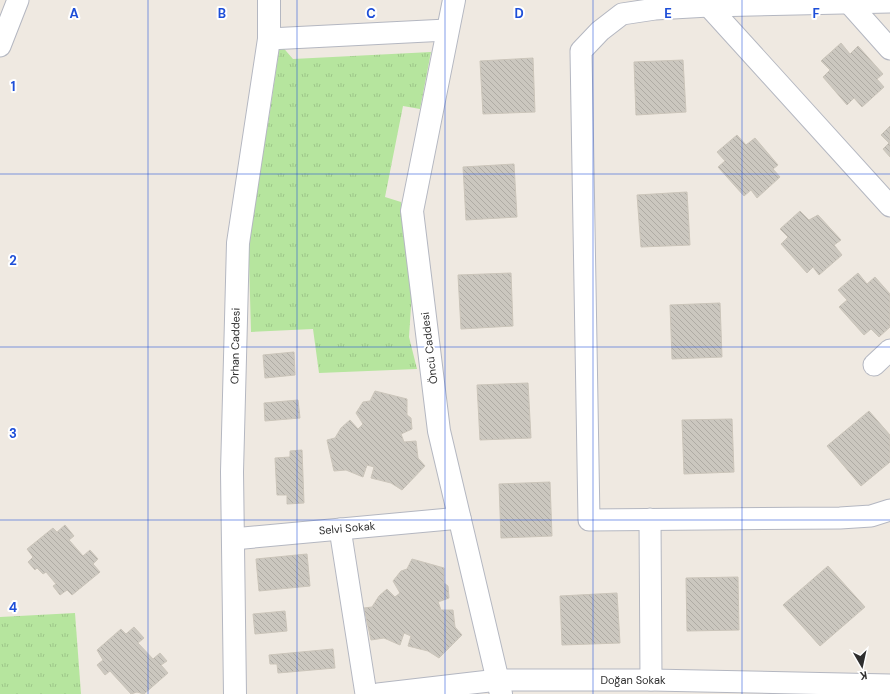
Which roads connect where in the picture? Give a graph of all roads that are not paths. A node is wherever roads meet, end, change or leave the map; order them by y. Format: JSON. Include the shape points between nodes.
{"nodes":[{"id":1,"x":18,"y":0,"type":"edge"},
{"id":2,"x":268,"y":0,"type":"edge"},
{"id":3,"x":454,"y":0,"type":"edge"},
{"id":4,"x":890,"y":2,"type":"edge"},
{"id":5,"x":706,"y":3,"type":"edge"},
{"id":6,"x":849,"y":3,"type":"junction"},
{"id":7,"x":447,"y":30,"type":"junction"},
{"id":8,"x":269,"y":39,"type":"junction"},
{"id":9,"x":0,"y":46,"type":"edge"},
{"id":10,"x":890,"y":49,"type":"edge"},
{"id":11,"x":890,"y":206,"type":"edge"},
{"id":12,"x":890,"y":350,"type":"edge"},
{"id":13,"x":874,"y":365,"type":"dead end"},
{"id":14,"x":890,"y":510,"type":"edge"},
{"id":15,"x":460,"y":518,"type":"junction"},
{"id":16,"x":650,"y":519,"type":"junction"},
{"id":17,"x":340,"y":529,"type":"junction"},
{"id":18,"x":234,"y":539,"type":"junction"},
{"id":19,"x":651,"y":680,"type":"junction"},
{"id":20,"x":890,"y":685,"type":"edge"},
{"id":21,"x":500,"y":687,"type":"edge"},
{"id":22,"x":235,"y":694,"type":"edge"},
{"id":23,"x":366,"y":694,"type":"edge"},
{"id":24,"x":378,"y":694,"type":"edge"}],
"edges":[{"from":1,"to":9,"type":"street"},
{"from":2,"to":8,"type":"street","name":"Orhan Caddesi"},
{"from":3,"to":7,"type":"street","name":"Öncü Caddesi"},
{"from":4,"to":6,"type":"street"},
{"from":5,"to":6,"type":"street"},
{"from":5,"to":11,"type":"street"},
{"from":5,"to":16,"type":"street","via":[[622,14],[600,31],[581,51],[589,520]]},
{"from":6,"to":10,"type":"street"},
{"from":7,"to":8,"type":"street"},
{"from":7,"to":15,"type":"street","name":"Öncü Caddesi","via":[[412,211],[439,432]]},
{"from":8,"to":18,"type":"street","name":"Orhan Caddesi","via":[[238,243],[232,472]]},
{"from":12,"to":13,"type":"street"},
{"from":14,"to":16,"type":"street","via":[[871,516],[840,518]]},
{"from":15,"to":17,"type":"street","name":"Selvi Sokak"},
{"from":15,"to":21,"type":"street","name":"Öncü Caddesi"},
{"from":16,"to":19,"type":"street"},
{"from":17,"to":18,"type":"street","name":"Selvi Sokak"},
{"from":17,"to":23,"type":"street"},
{"from":18,"to":22,"type":"street","name":"Orhan Caddesi"},
{"from":19,"to":20,"type":"street","name":"Doğan Sokak"},
{"from":19,"to":21,"type":"street","name":"Doğan Sokak"},
{"from":21,"to":24,"type":"street","name":"Doğan Sokak"}]}
